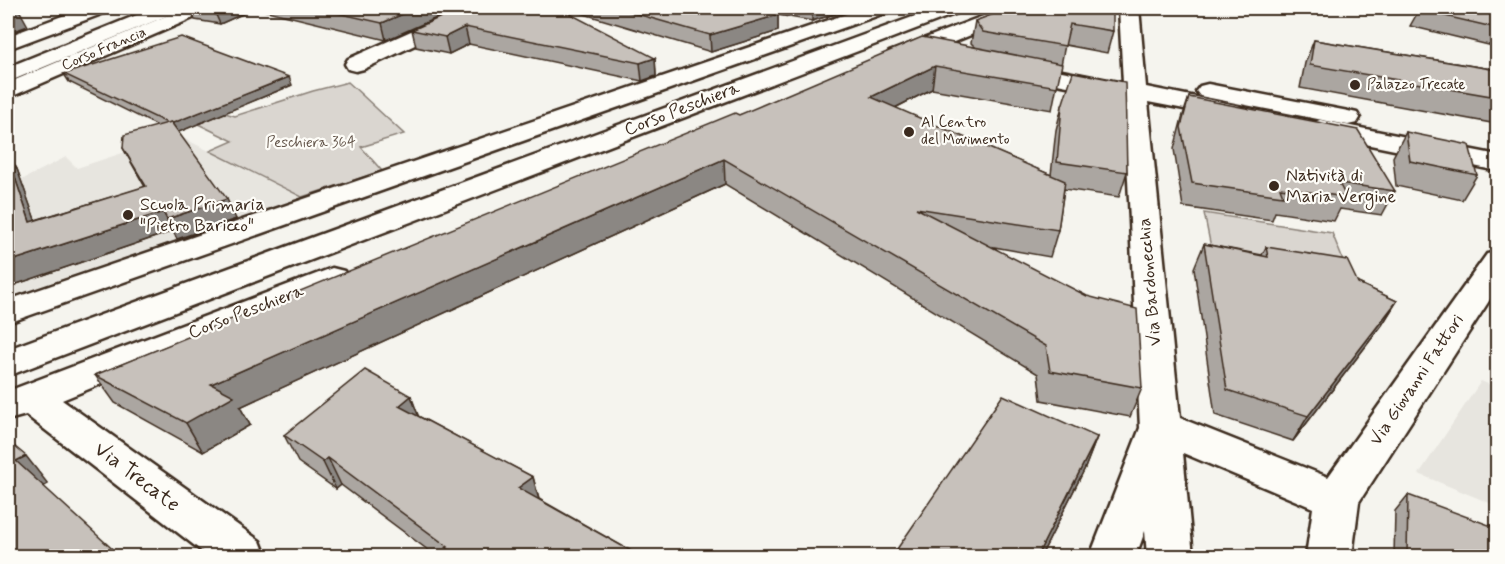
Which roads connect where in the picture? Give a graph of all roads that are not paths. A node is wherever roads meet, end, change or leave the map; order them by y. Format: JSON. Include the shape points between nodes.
{"nodes":[{"id":1,"x":100,"y":8,"type":"edge"},
{"id":2,"x":137,"y":8,"type":"edge"},
{"id":3,"x":169,"y":8,"type":"edge"},
{"id":4,"x":200,"y":8,"type":"edge"},
{"id":5,"x":478,"y":8,"type":"edge"},
{"id":6,"x":881,"y":8,"type":"edge"},
{"id":7,"x":953,"y":8,"type":"edge"},
{"id":8,"x":1020,"y":8,"type":"edge"},
{"id":9,"x":1129,"y":8,"type":"edge"},
{"id":10,"x":775,"y":22,"type":"dead end"},
{"id":11,"x":817,"y":30,"type":"junction"},
{"id":12,"x":8,"y":43,"type":"edge"},
{"id":13,"x":917,"y":50,"type":"junction"},
{"id":14,"x":868,"y":53,"type":"junction"},
{"id":15,"x":960,"y":58,"type":"edge"},
{"id":16,"x":8,"y":60,"type":"edge"},
{"id":17,"x":356,"y":64,"type":"dead end"},
{"id":18,"x":992,"y":64,"type":"edge"},
{"id":19,"x":8,"y":75,"type":"edge"},
{"id":20,"x":1194,"y":88,"type":"dead end"},
{"id":21,"x":8,"y":91,"type":"edge"},
{"id":22,"x":1134,"y":92,"type":"junction"},
{"id":23,"x":1497,"y":146,"type":"edge"},
{"id":24,"x":1497,"y":163,"type":"edge"},
{"id":25,"x":1497,"y":261,"type":"edge"},
{"id":26,"x":358,"y":268,"type":"edge"},
{"id":27,"x":8,"y":312,"type":"edge"},
{"id":28,"x":15,"y":389,"type":"edge"},
{"id":29,"x":1161,"y":427,"type":"junction"},
{"id":30,"x":1337,"y":499,"type":"junction"},
{"id":31,"x":243,"y":556,"type":"edge"},
{"id":32,"x":1113,"y":556,"type":"edge"},
{"id":33,"x":1170,"y":556,"type":"edge"},
{"id":34,"x":1329,"y":556,"type":"edge"}],
"edges":[{"from":1,"to":12,"type":"street"},
{"from":2,"to":16,"type":"street","name":"Corso Francia"},
{"from":3,"to":19,"type":"street","name":"Corso Francia"},
{"from":4,"to":21,"type":"street","name":"Corso Francia"},
{"from":5,"to":17,"type":"street"},
{"from":6,"to":11,"type":"street","name":"Corso Peschiera"},
{"from":7,"to":14,"type":"street","name":"Corso Peschiera"},
{"from":8,"to":13,"type":"street","name":"Corso Peschiera"},
{"from":9,"to":22,"type":"street","name":"Via Bardonecchia"},
{"from":10,"to":11,"type":"street"},
{"from":11,"to":14,"type":"street"},
{"from":11,"to":27,"type":"street","name":"Corso Peschiera"},
{"from":13,"to":14,"type":"street","name":"Corso Peschiera"},
{"from":13,"to":15,"type":"street"},
{"from":14,"to":28,"type":"street","name":"Corso Peschiera"},
{"from":18,"to":22,"type":"street"},
{"from":20,"to":23,"type":"street"},
{"from":22,"to":24,"type":"street"},
{"from":22,"to":29,"type":"street","name":"Via Bardonecchia"},
{"from":25,"to":30,"type":"street","name":"Via Giovanni Fattori"},
{"from":26,"to":28,"type":"street","name":"Corso Peschiera"},
{"from":28,"to":31,"type":"street","name":"Via Trecate"},
{"from":29,"to":30,"type":"street"},
{"from":29,"to":32,"type":"street"},
{"from":29,"to":33,"type":"street","name":"Via Bardonecchia"},
{"from":30,"to":34,"type":"street"}]}
